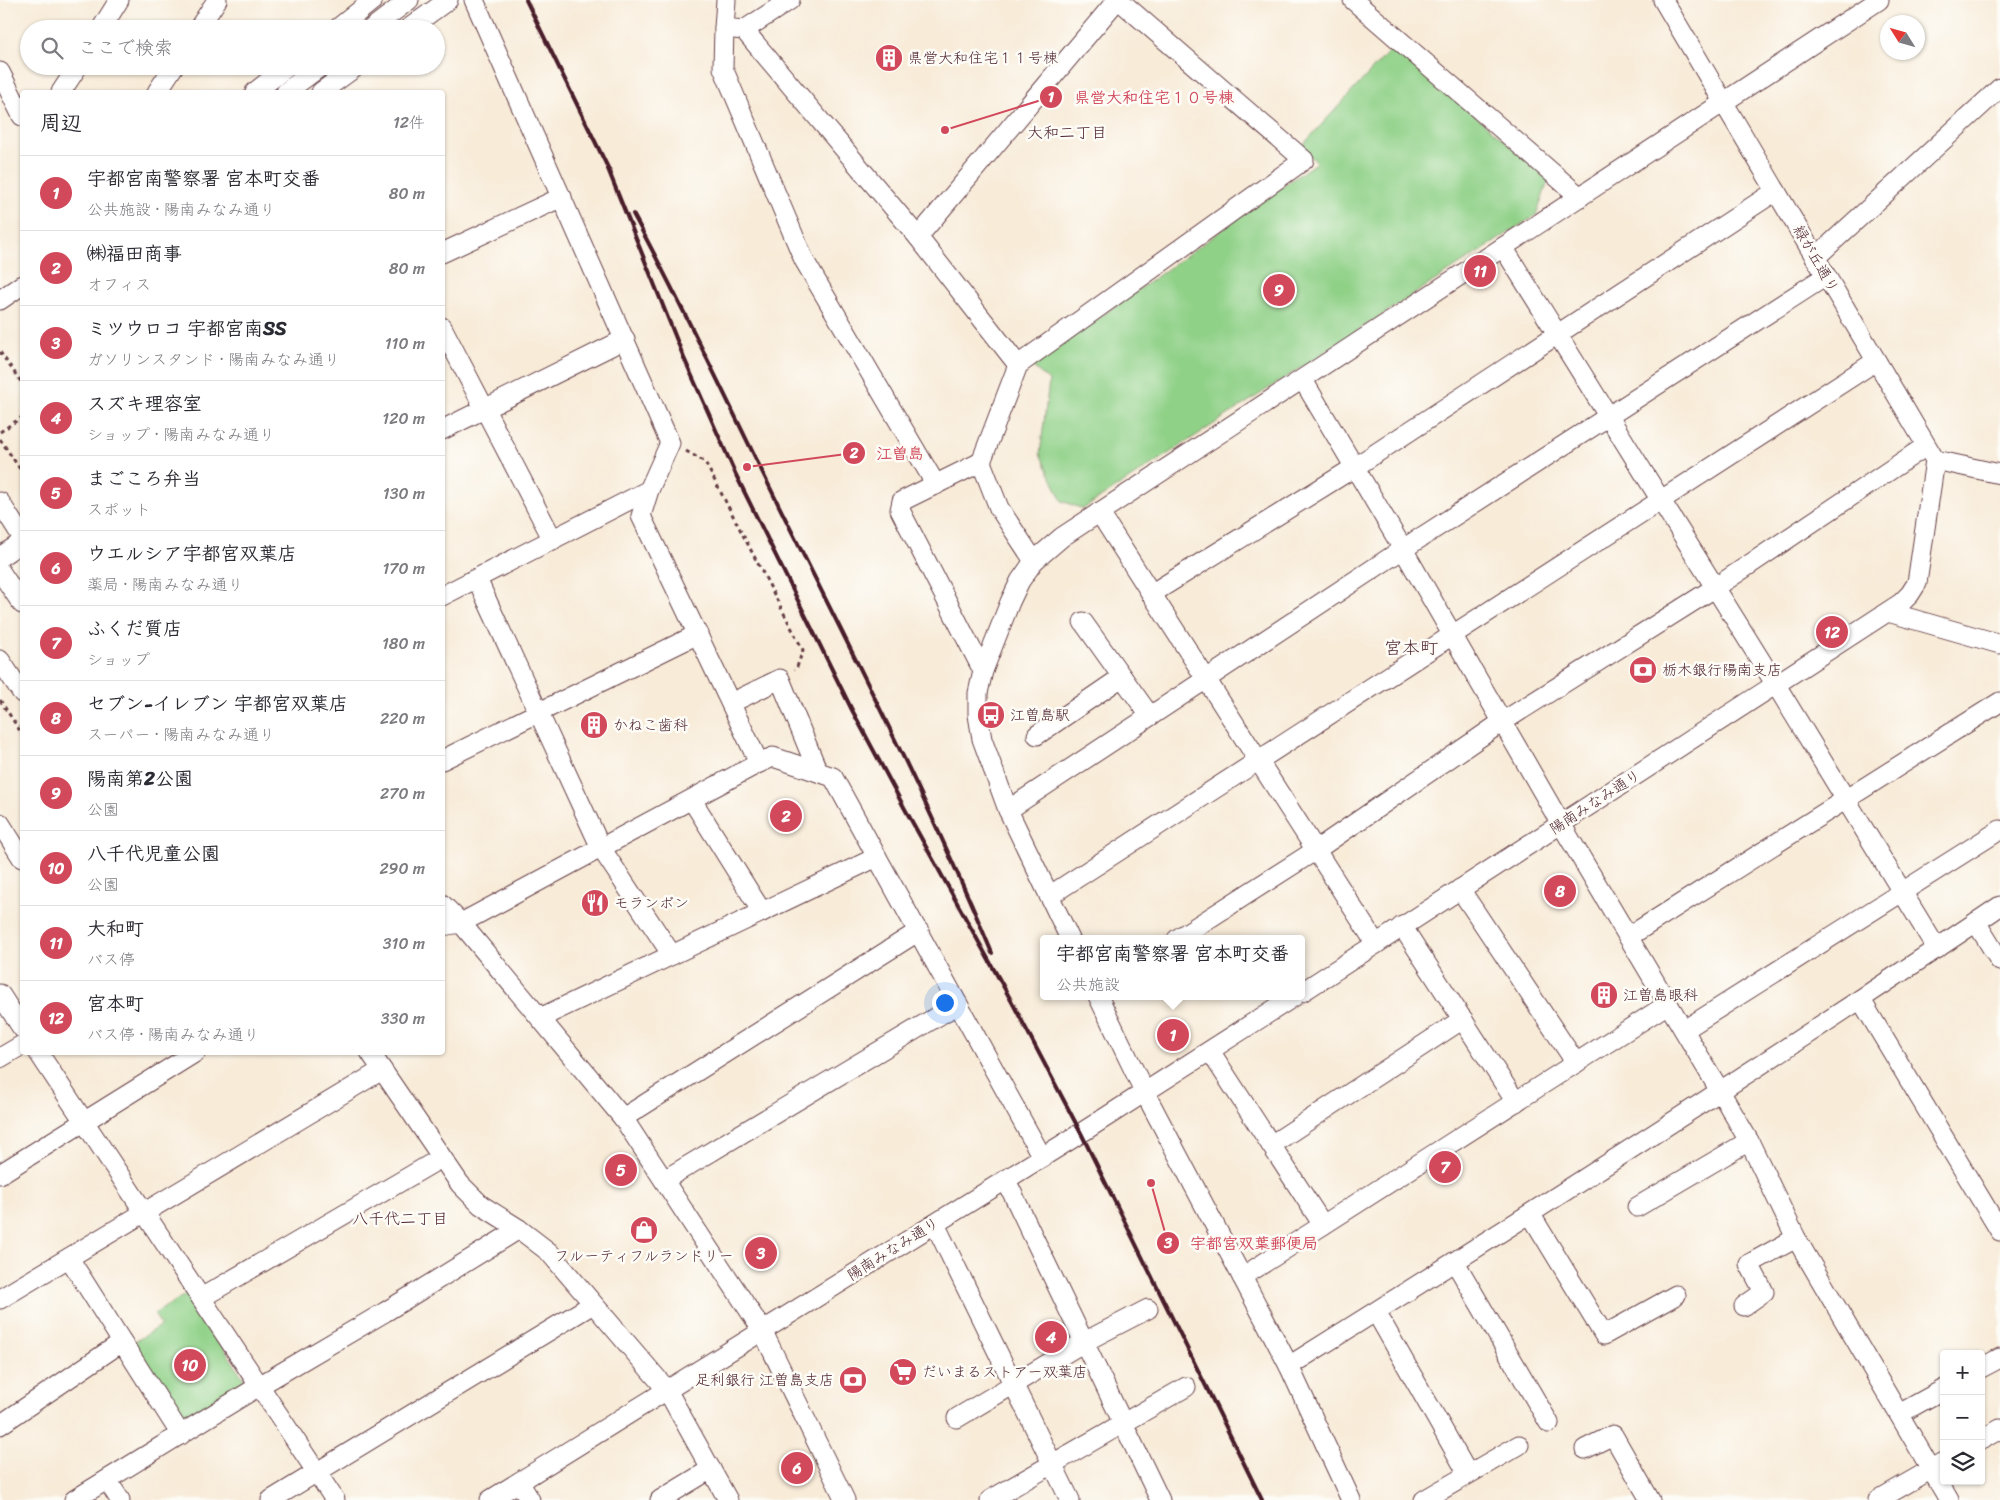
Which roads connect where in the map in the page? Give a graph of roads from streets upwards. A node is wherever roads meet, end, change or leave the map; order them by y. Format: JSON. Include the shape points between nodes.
{"nodes":[{"id":1,"x":118,"y":0,"type":"edge"},
{"id":2,"x":217,"y":0,"type":"edge"},
{"id":3,"x":374,"y":0,"type":"edge"},
{"id":4,"x":409,"y":0,"type":"edge"},
{"id":5,"x":448,"y":0,"type":"edge"},
{"id":6,"x":474,"y":0,"type":"edge"},
{"id":7,"x":726,"y":0,"type":"edge"},
{"id":8,"x":790,"y":0,"type":"edge"},
{"id":9,"x":1118,"y":0,"type":"edge"},
{"id":10,"x":1353,"y":0,"type":"edge"},
{"id":11,"x":1664,"y":0,"type":"edge"},
{"id":12,"x":1879,"y":0,"type":"edge"},
{"id":13,"x":106,"y":20,"type":"edge"},
{"id":14,"x":204,"y":20,"type":"edge"},
{"id":15,"x":348,"y":20,"type":"edge"},
{"id":16,"x":383,"y":20,"type":"edge"},
{"id":17,"x":420,"y":20,"type":"edge"},
{"id":18,"x":724,"y":28,"type":"junction"},
{"id":19,"x":744,"y":30,"type":"junction"},
{"id":20,"x":0,"y":72,"type":"edge"},
{"id":21,"x":72,"y":75,"type":"edge"},
{"id":22,"x":168,"y":75,"type":"edge"},
{"id":23,"x":277,"y":75,"type":"edge"},
{"id":24,"x":309,"y":75,"type":"edge"},
{"id":25,"x":345,"y":75,"type":"edge"},
{"id":26,"x":2000,"y":88,"type":"edge"},
{"id":27,"x":62,"y":90,"type":"edge"},
{"id":28,"x":158,"y":90,"type":"edge"},
{"id":29,"x":258,"y":90,"type":"edge"},
{"id":30,"x":289,"y":90,"type":"edge"},
{"id":31,"x":324,"y":90,"type":"edge"},
{"id":32,"x":1724,"y":103,"type":"junction"},
{"id":33,"x":20,"y":112,"type":"edge"},
{"id":34,"x":1776,"y":191,"type":"junction"},
{"id":35,"x":562,"y":197,"type":"junction"},
{"id":36,"x":1580,"y":197,"type":"junction"},
{"id":37,"x":918,"y":237,"type":"junction"},
{"id":38,"x":1503,"y":247,"type":"junction"},
{"id":39,"x":445,"y":252,"type":"edge"},
{"id":40,"x":1815,"y":258,"type":"junction"},
{"id":41,"x":1826,"y":276,"type":"junction"},
{"id":42,"x":20,"y":285,"type":"edge"},
{"id":43,"x":0,"y":300,"type":"edge"},
{"id":44,"x":445,"y":333,"type":"edge"},
{"id":45,"x":1557,"y":333,"type":"junction"},
{"id":46,"x":625,"y":339,"type":"junction"},
{"id":47,"x":1876,"y":361,"type":"junction"},
{"id":48,"x":1018,"y":365,"type":"junction"},
{"id":49,"x":1303,"y":380,"type":"junction"},
{"id":50,"x":485,"y":410,"type":"junction"},
{"id":51,"x":1610,"y":416,"type":"junction"},
{"id":52,"x":445,"y":429,"type":"edge"},
{"id":53,"x":1931,"y":453,"type":"junction"},
{"id":54,"x":981,"y":462,"type":"junction"},
{"id":55,"x":1355,"y":467,"type":"junction"},
{"id":56,"x":2000,"y":474,"type":"edge"},
{"id":57,"x":936,"y":485,"type":"junction"},
{"id":58,"x":649,"y":490,"type":"junction"},
{"id":59,"x":1661,"y":499,"type":"junction"},
{"id":60,"x":0,"y":502,"type":"edge"},
{"id":61,"x":1099,"y":512,"type":"junction"},
{"id":62,"x":20,"y":534,"type":"edge"},
{"id":63,"x":553,"y":540,"type":"junction"},
{"id":64,"x":20,"y":543,"type":"edge"},
{"id":65,"x":1403,"y":549,"type":"junction"},
{"id":66,"x":0,"y":557,"type":"edge"},
{"id":67,"x":1034,"y":561,"type":"junction"},
{"id":68,"x":0,"y":571,"type":"edge"},
{"id":69,"x":477,"y":579,"type":"junction"},
{"id":70,"x":1716,"y":587,"type":"junction"},
{"id":71,"x":1151,"y":594,"type":"junction"},
{"id":72,"x":445,"y":595,"type":"edge"},
{"id":73,"x":20,"y":601,"type":"edge"},
{"id":74,"x":1888,"y":612,"type":"junction"},
{"id":75,"x":1083,"y":622,"type":"dead end"},
{"id":76,"x":698,"y":634,"type":"junction"},
{"id":77,"x":1452,"y":634,"type":"junction"},
{"id":78,"x":2000,"y":644,"type":"edge"},
{"id":79,"x":0,"y":660,"type":"edge"},
{"id":80,"x":983,"y":670,"type":"junction"},
{"id":81,"x":1122,"y":677,"type":"junction"},
{"id":82,"x":1206,"y":680,"type":"junction"},
{"id":83,"x":1776,"y":684,"type":"junction"},
{"id":84,"x":20,"y":690,"type":"edge"},
{"id":85,"x":2000,"y":702,"type":"edge"},
{"id":86,"x":731,"y":703,"type":"junction"},
{"id":87,"x":539,"y":713,"type":"junction"},
{"id":88,"x":1150,"y":716,"type":"junction"},
{"id":89,"x":1502,"y":722,"type":"junction"},
{"id":90,"x":1036,"y":735,"type":"dead end"},
{"id":91,"x":445,"y":759,"type":"edge"},
{"id":92,"x":1258,"y":761,"type":"junction"},
{"id":93,"x":759,"y":763,"type":"junction"},
{"id":94,"x":818,"y":772,"type":"junction"},
{"id":95,"x":1846,"y":798,"type":"junction"},
{"id":96,"x":692,"y":800,"type":"junction"},
{"id":97,"x":1008,"y":810,"type":"junction"},
{"id":98,"x":0,"y":823,"type":"edge"},
{"id":99,"x":1561,"y":824,"type":"junction"},
{"id":100,"x":2000,"y":830,"type":"edge"},
{"id":101,"x":601,"y":848,"type":"junction"},
{"id":102,"x":1316,"y":850,"type":"junction"},
{"id":103,"x":20,"y":855,"type":"edge"},
{"id":104,"x":877,"y":857,"type":"junction"},
{"id":105,"x":1460,"y":889,"type":"junction"},
{"id":106,"x":1902,"y":891,"type":"junction"},
{"id":107,"x":1050,"y":896,"type":"junction"},
{"id":108,"x":2000,"y":906,"type":"edge"},
{"id":109,"x":445,"y":907,"type":"edge"},
{"id":110,"x":762,"y":912,"type":"junction"},
{"id":111,"x":1976,"y":922,"type":"junction"},
{"id":112,"x":461,"y":923,"type":"junction"},
{"id":113,"x":445,"y":926,"type":"edge"},
{"id":114,"x":1402,"y":926,"type":"junction"},
{"id":115,"x":918,"y":931,"type":"junction"},
{"id":116,"x":1068,"y":935,"type":"edge"},
{"id":117,"x":1183,"y":935,"type":"edge"},
{"id":118,"x":1628,"y":937,"type":"junction"},
{"id":119,"x":1376,"y":944,"type":"junction"},
{"id":120,"x":1937,"y":949,"type":"junction"},
{"id":121,"x":672,"y":955,"type":"junction"},
{"id":122,"x":2000,"y":961,"type":"edge"},
{"id":123,"x":1305,"y":990,"type":"edge"},
{"id":124,"x":0,"y":994,"type":"edge"},
{"id":125,"x":1100,"y":1000,"type":"edge"},
{"id":126,"x":1288,"y":1000,"type":"edge"},
{"id":127,"x":1861,"y":1000,"type":"junction"},
{"id":128,"x":958,"y":1004,"type":"junction"},
{"id":129,"x":1668,"y":1004,"type":"junction"},
{"id":130,"x":540,"y":1018,"type":"junction"},
{"id":131,"x":1463,"y":1019,"type":"junction"},
{"id":132,"x":20,"y":1025,"type":"edge"},
{"id":133,"x":1684,"y":1030,"type":"junction"},
{"id":134,"x":20,"y":1046,"type":"edge"},
{"id":135,"x":1210,"y":1051,"type":"junction"},
{"id":136,"x":40,"y":1055,"type":"edge"},
{"id":137,"x":191,"y":1055,"type":"edge"},
{"id":138,"x":372,"y":1055,"type":"edge"},
{"id":139,"x":0,"y":1058,"type":"edge"},
{"id":140,"x":1576,"y":1063,"type":"junction"},
{"id":141,"x":382,"y":1070,"type":"junction"},
{"id":142,"x":1720,"y":1091,"type":"junction"},
{"id":143,"x":1145,"y":1093,"type":"junction"},
{"id":144,"x":1516,"y":1102,"type":"junction"},
{"id":145,"x":623,"y":1118,"type":"junction"},
{"id":146,"x":85,"y":1122,"type":"junction"},
{"id":147,"x":1749,"y":1141,"type":"junction"},
{"id":148,"x":1271,"y":1145,"type":"junction"},
{"id":149,"x":1042,"y":1157,"type":"junction"},
{"id":150,"x":441,"y":1158,"type":"junction"},
{"id":151,"x":0,"y":1174,"type":"edge"},
{"id":152,"x":664,"y":1180,"type":"junction"},
{"id":153,"x":1006,"y":1180,"type":"junction"},
{"id":154,"x":1637,"y":1207,"type":"dead end"},
{"id":155,"x":145,"y":1213,"type":"junction"},
{"id":156,"x":1531,"y":1215,"type":"junction"},
{"id":157,"x":935,"y":1224,"type":"junction"},
{"id":158,"x":1323,"y":1225,"type":"junction"},
{"id":159,"x":519,"y":1229,"type":"junction"},
{"id":160,"x":2000,"y":1231,"type":"edge"},
{"id":161,"x":1796,"y":1238,"type":"junction"},
{"id":162,"x":69,"y":1258,"type":"junction"},
{"id":163,"x":1455,"y":1262,"type":"junction"},
{"id":164,"x":1242,"y":1277,"type":"junction"},
{"id":165,"x":1676,"y":1295,"type":"dead end"},
{"id":166,"x":201,"y":1298,"type":"junction"},
{"id":167,"x":0,"y":1299,"type":"edge"},
{"id":168,"x":593,"y":1304,"type":"junction"},
{"id":169,"x":1744,"y":1306,"type":"dead end"},
{"id":170,"x":1148,"y":1309,"type":"dead end"},
{"id":171,"x":1376,"y":1312,"type":"junction"},
{"id":172,"x":762,"y":1330,"type":"junction"},
{"id":173,"x":122,"y":1342,"type":"junction"},
{"id":174,"x":1084,"y":1342,"type":"junction"},
{"id":175,"x":2000,"y":1358,"type":"edge"},
{"id":176,"x":1289,"y":1366,"type":"junction"},
{"id":177,"x":1985,"y":1366,"type":"edge"},
{"id":178,"x":1013,"y":1384,"type":"junction"},
{"id":179,"x":259,"y":1386,"type":"junction"},
{"id":180,"x":1186,"y":1387,"type":"dead end"},
{"id":181,"x":667,"y":1390,"type":"junction"},
{"id":182,"x":1940,"y":1391,"type":"edge"},
{"id":183,"x":1899,"y":1414,"type":"junction"},
{"id":184,"x":957,"y":1418,"type":"dead end"},
{"id":185,"x":1549,"y":1423,"type":"dead end"},
{"id":186,"x":1124,"y":1424,"type":"junction"},
{"id":187,"x":0,"y":1425,"type":"edge"},
{"id":188,"x":2000,"y":1429,"type":"edge"},
{"id":189,"x":181,"y":1434,"type":"junction"},
{"id":190,"x":1985,"y":1438,"type":"edge"},
{"id":191,"x":1519,"y":1444,"type":"dead end"},
{"id":192,"x":1585,"y":1449,"type":"dead end"},
{"id":193,"x":1052,"y":1464,"type":"junction"},
{"id":194,"x":1937,"y":1465,"type":"edge"},
{"id":195,"x":710,"y":1469,"type":"junction"},
{"id":196,"x":316,"y":1472,"type":"junction"},
{"id":197,"x":1468,"y":1474,"type":"junction"},
{"id":198,"x":107,"y":1480,"type":"junction"},
{"id":199,"x":520,"y":1482,"type":"junction"},
{"id":200,"x":74,"y":1500,"type":"edge"},
{"id":201,"x":120,"y":1500,"type":"edge"},
{"id":202,"x":270,"y":1500,"type":"edge"},
{"id":203,"x":335,"y":1500,"type":"edge"},
{"id":204,"x":490,"y":1500,"type":"edge"},
{"id":205,"x":530,"y":1500,"type":"edge"},
{"id":206,"x":660,"y":1500,"type":"edge"},
{"id":207,"x":728,"y":1500,"type":"edge"},
{"id":208,"x":845,"y":1500,"type":"edge"},
{"id":209,"x":990,"y":1500,"type":"edge"},
{"id":210,"x":1070,"y":1500,"type":"edge"},
{"id":211,"x":1160,"y":1500,"type":"edge"},
{"id":212,"x":1351,"y":1500,"type":"edge"},
{"id":213,"x":1424,"y":1500,"type":"edge"},
{"id":214,"x":1650,"y":1500,"type":"edge"},
{"id":215,"x":1878,"y":1500,"type":"edge"},
{"id":216,"x":1949,"y":1500,"type":"edge"}],
"edges":[{"from":1,"to":13,"type":"street"},
{"from":2,"to":14,"type":"street"},
{"from":3,"to":15,"type":"street"},
{"from":4,"to":16,"type":"street"},
{"from":5,"to":17,"type":"street"},
{"from":6,"to":35,"type":"street"},
{"from":7,"to":18,"type":"street"},
{"from":8,"to":19,"type":"street"},
{"from":9,"to":37,"type":"street"},
{"from":9,"to":48,"type":"street","via":[[1304,160]]},
{"from":10,"to":36,"type":"street"},
{"from":11,"to":32,"type":"street","name":"緑が丘通り"},
{"from":12,"to":32,"type":"street"},
{"from":18,"to":19,"type":"street"},
{"from":18,"to":57,"type":"street","via":[[723,68],[804,260]]},
{"from":19,"to":37,"type":"street"},
{"from":20,"to":33,"type":"street"},
{"from":21,"to":27,"type":"street"},
{"from":22,"to":28,"type":"street"},
{"from":23,"to":29,"type":"street"},
{"from":24,"to":30,"type":"street"},
{"from":25,"to":31,"type":"street"},
{"from":26,"to":40,"type":"street"},
{"from":32,"to":34,"type":"street","name":"緑が丘通り"},
{"from":32,"to":36,"type":"street"},
{"from":34,"to":40,"type":"street","name":"緑が丘通り"},
{"from":34,"to":45,"type":"street"},
{"from":35,"to":39,"type":"street"},
{"from":35,"to":46,"type":"street"},
{"from":36,"to":38,"type":"street"},
{"from":37,"to":48,"type":"street"},
{"from":38,"to":45,"type":"street"},
{"from":38,"to":49,"type":"street"},
{"from":40,"to":41,"type":"street","name":"緑が丘通り"},
{"from":41,"to":47,"type":"street","name":"緑が丘通り"},
{"from":41,"to":51,"type":"street"},
{"from":42,"to":43,"type":"street"},
{"from":44,"to":50,"type":"street"},
{"from":45,"to":51,"type":"street"},
{"from":45,"to":55,"type":"street"},
{"from":46,"to":50,"type":"street"},
{"from":46,"to":58,"type":"street","via":[[670,443]]},
{"from":47,"to":53,"type":"street","name":"緑が丘通り"},
{"from":47,"to":59,"type":"street"},
{"from":48,"to":54,"type":"street"},
{"from":49,"to":55,"type":"street"},
{"from":49,"to":61,"type":"street"},
{"from":50,"to":52,"type":"street"},
{"from":50,"to":63,"type":"street"},
{"from":51,"to":59,"type":"street"},
{"from":51,"to":65,"type":"street"},
{"from":53,"to":56,"type":"street"},
{"from":53,"to":70,"type":"street"},
{"from":53,"to":74,"type":"street","name":"陽南みなみ通り","via":[[1917,583],[1910,594]]},
{"from":54,"to":57,"type":"street"},
{"from":54,"to":67,"type":"street","via":[[999,508]]},
{"from":55,"to":65,"type":"street"},
{"from":55,"to":71,"type":"street"},
{"from":57,"to":80,"type":"street","via":[[902,501],[900,510]]},
{"from":58,"to":63,"type":"street"},
{"from":58,"to":76,"type":"street","via":[[641,516]]},
{"from":59,"to":70,"type":"street"},
{"from":59,"to":77,"type":"street"},
{"from":60,"to":62,"type":"street"},
{"from":61,"to":67,"type":"street"},
{"from":61,"to":71,"type":"street"},
{"from":63,"to":69,"type":"street"},
{"from":64,"to":66,"type":"street"},
{"from":65,"to":77,"type":"street"},
{"from":65,"to":82,"type":"street"},
{"from":67,"to":80,"type":"street","via":[[1010,602]]},
{"from":68,"to":73,"type":"street"},
{"from":69,"to":72,"type":"street"},
{"from":69,"to":87,"type":"street"},
{"from":70,"to":83,"type":"street"},
{"from":70,"to":89,"type":"street"},
{"from":71,"to":82,"type":"street"},
{"from":74,"to":78,"type":"street"},
{"from":74,"to":83,"type":"street","name":"陽南みなみ通り"},
{"from":75,"to":81,"type":"street"},
{"from":76,"to":86,"type":"street"},
{"from":76,"to":87,"type":"street"},
{"from":77,"to":89,"type":"street"},
{"from":77,"to":92,"type":"street"},
{"from":79,"to":84,"type":"street"},
{"from":80,"to":97,"type":"street","via":[[978,693],[982,739]]},
{"from":81,"to":88,"type":"street"},
{"from":81,"to":90,"type":"street"},
{"from":82,"to":88,"type":"street"},
{"from":82,"to":92,"type":"street"},
{"from":83,"to":95,"type":"street"},
{"from":83,"to":99,"type":"street","name":"陽南みなみ通り"},
{"from":85,"to":95,"type":"street"},
{"from":86,"to":93,"type":"street"},
{"from":86,"to":94,"type":"street","via":[[780,679]]},
{"from":87,"to":91,"type":"street"},
{"from":87,"to":101,"type":"street"},
{"from":88,"to":97,"type":"street"},
{"from":89,"to":99,"type":"street"},
{"from":89,"to":102,"type":"street"},
{"from":92,"to":102,"type":"street"},
{"from":92,"to":107,"type":"street"},
{"from":93,"to":94,"type":"street","via":[[774,757]]},
{"from":93,"to":96,"type":"street"},
{"from":94,"to":104,"type":"street","via":[[833,777]]},
{"from":95,"to":106,"type":"street"},
{"from":95,"to":118,"type":"street"},
{"from":96,"to":101,"type":"street"},
{"from":96,"to":110,"type":"street"},
{"from":97,"to":107,"type":"street"},
{"from":98,"to":103,"type":"street"},
{"from":99,"to":105,"type":"street","name":"陽南みなみ通り"},
{"from":99,"to":118,"type":"street"},
{"from":100,"to":106,"type":"street"},
{"from":101,"to":112,"type":"street"},
{"from":101,"to":121,"type":"street"},
{"from":102,"to":117,"type":"street"},
{"from":102,"to":119,"type":"street"},
{"from":104,"to":110,"type":"street"},
{"from":104,"to":115,"type":"street"},
{"from":105,"to":114,"type":"street","name":"陽南みなみ通り"},
{"from":105,"to":140,"type":"street"},
{"from":106,"to":120,"type":"street"},
{"from":106,"to":133,"type":"street"},
{"from":107,"to":116,"type":"street"},
{"from":108,"to":111,"type":"street"},
{"from":109,"to":112,"type":"street"},
{"from":110,"to":121,"type":"street"},
{"from":111,"to":120,"type":"street"},
{"from":111,"to":122,"type":"street"},
{"from":112,"to":113,"type":"street"},
{"from":112,"to":130,"type":"street"},
{"from":114,"to":119,"type":"street","name":"陽南みなみ通り"},
{"from":114,"to":131,"type":"street"},
{"from":115,"to":128,"type":"street"},
{"from":115,"to":145,"type":"street"},
{"from":118,"to":129,"type":"street"},
{"from":119,"to":123,"type":"street","name":"陽南みなみ通り"},
{"from":120,"to":127,"type":"street"},
{"from":121,"to":130,"type":"street"},
{"from":124,"to":132,"type":"street"},
{"from":125,"to":143,"type":"street"},
{"from":126,"to":135,"type":"street","name":"陽南みなみ通り"},
{"from":127,"to":142,"type":"street"},
{"from":127,"to":160,"type":"street"},
{"from":128,"to":149,"type":"street"},
{"from":128,"to":152,"type":"street"},
{"from":129,"to":133,"type":"street"},
{"from":129,"to":140,"type":"street"},
{"from":130,"to":145,"type":"street"},
{"from":131,"to":144,"type":"street"},
{"from":131,"to":148,"type":"street"},
{"from":133,"to":142,"type":"street"},
{"from":134,"to":139,"type":"street"},
{"from":135,"to":143,"type":"street","name":"陽南みなみ通り"},
{"from":135,"to":148,"type":"street"},
{"from":136,"to":146,"type":"street"},
{"from":137,"to":146,"type":"street"},
{"from":138,"to":141,"type":"street"},
{"from":140,"to":144,"type":"street"},
{"from":141,"to":150,"type":"street"},
{"from":141,"to":155,"type":"street"},
{"from":142,"to":147,"type":"street"},
{"from":142,"to":156,"type":"street"},
{"from":143,"to":149,"type":"street","name":"陽南みなみ通り"},
{"from":143,"to":164,"type":"street"},
{"from":144,"to":158,"type":"street"},
{"from":145,"to":152,"type":"street"},
{"from":146,"to":151,"type":"street"},
{"from":146,"to":155,"type":"street"},
{"from":147,"to":154,"type":"street"},
{"from":147,"to":161,"type":"street"},
{"from":148,"to":158,"type":"street"},
{"from":149,"to":153,"type":"street","name":"陽南みなみ通り"},
{"from":150,"to":159,"type":"street","via":[[481,1205]]},
{"from":150,"to":166,"type":"street"},
{"from":152,"to":172,"type":"street"},
{"from":153,"to":157,"type":"street","name":"陽南みなみ通り"},
{"from":153,"to":174,"type":"street"},
{"from":155,"to":162,"type":"street"},
{"from":155,"to":166,"type":"street"},
{"from":156,"to":163,"type":"street"},
{"from":156,"to":165,"type":"street","via":[[1604,1335]]},
{"from":157,"to":172,"type":"street","name":"陽南みなみ通り"},
{"from":157,"to":178,"type":"street"},
{"from":158,"to":164,"type":"street"},
{"from":159,"to":168,"type":"street","via":[[550,1252]]},
{"from":159,"to":179,"type":"street"},
{"from":161,"to":169,"type":"street","via":[[1749,1264],[1764,1292]]},
{"from":161,"to":183,"type":"street"},
{"from":162,"to":167,"type":"street"},
{"from":162,"to":173,"type":"street"},
{"from":163,"to":171,"type":"street"},
{"from":163,"to":185,"type":"street"},
{"from":164,"to":176,"type":"street"},
{"from":166,"to":179,"type":"street"},
{"from":168,"to":181,"type":"street"},
{"from":168,"to":196,"type":"street"},
{"from":170,"to":174,"type":"street"},
{"from":171,"to":176,"type":"street"},
{"from":171,"to":197,"type":"street"},
{"from":172,"to":181,"type":"street","name":"陽南みなみ通り"},
{"from":172,"to":208,"type":"street"},
{"from":173,"to":187,"type":"street"},
{"from":173,"to":189,"type":"street"},
{"from":174,"to":178,"type":"street"},
{"from":174,"to":186,"type":"street"},
{"from":175,"to":177,"type":"street"},
{"from":176,"to":212,"type":"street"},
{"from":178,"to":184,"type":"street"},
{"from":178,"to":193,"type":"street"},
{"from":179,"to":189,"type":"street"},
{"from":179,"to":196,"type":"street"},
{"from":180,"to":186,"type":"street"},
{"from":181,"to":195,"type":"street"},
{"from":181,"to":199,"type":"street","name":"陽南みなみ通り"},
{"from":182,"to":183,"type":"street"},
{"from":183,"to":194,"type":"street"},
{"from":186,"to":193,"type":"street"},
{"from":186,"to":211,"type":"street"},
{"from":188,"to":190,"type":"street"},
{"from":189,"to":198,"type":"street"},
{"from":191,"to":197,"type":"street"},
{"from":192,"to":214,"type":"street","via":[[1613,1435]]},
{"from":193,"to":209,"type":"street"},
{"from":193,"to":210,"type":"street"},
{"from":194,"to":215,"type":"street"},
{"from":194,"to":216,"type":"street"},
{"from":195,"to":206,"type":"street"},
{"from":195,"to":207,"type":"street"},
{"from":196,"to":202,"type":"street"},
{"from":196,"to":203,"type":"street"},
{"from":197,"to":213,"type":"street"},
{"from":198,"to":200,"type":"street"},
{"from":198,"to":201,"type":"street"},
{"from":199,"to":204,"type":"street","name":"陽南みなみ通り"},
{"from":199,"to":205,"type":"street"}]}
